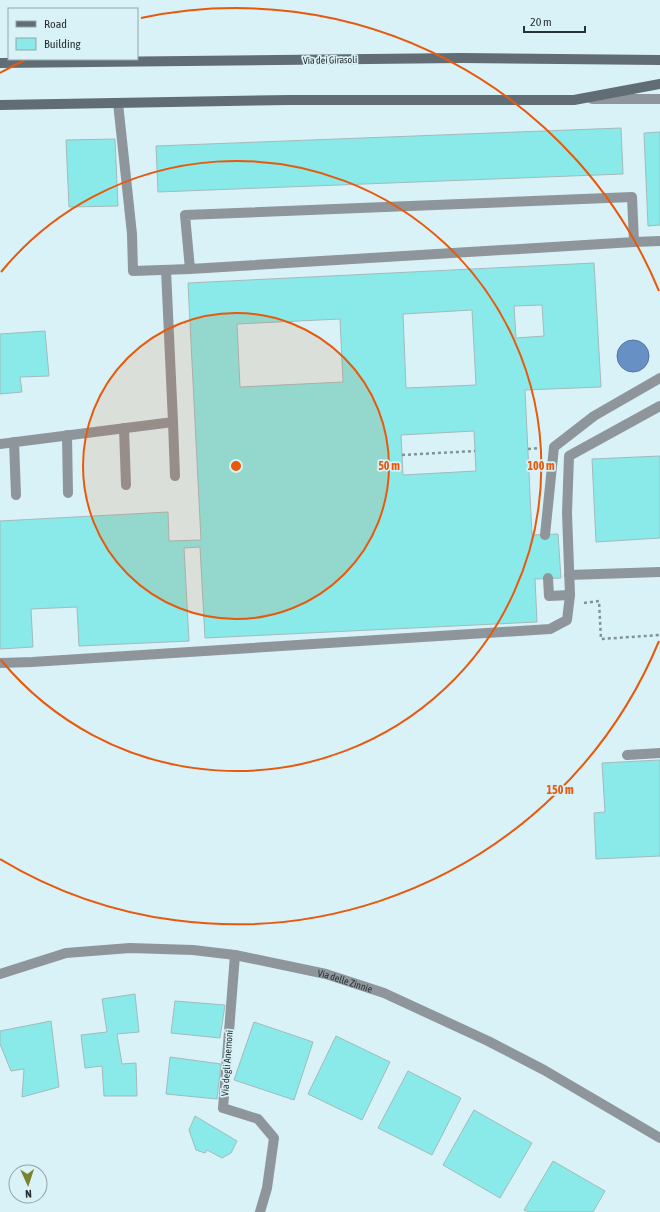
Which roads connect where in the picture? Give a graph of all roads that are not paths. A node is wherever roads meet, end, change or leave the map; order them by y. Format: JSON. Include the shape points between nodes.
{"nodes":[{"id":1,"x":660,"y":60,"type":"edge"},
{"id":2,"x":0,"y":63,"type":"edge"},
{"id":3,"x":660,"y":84,"type":"edge"},
{"id":4,"x":660,"y":99,"type":"edge"},
{"id":5,"x":574,"y":100,"type":"junction"},
{"id":6,"x":118,"y":103,"type":"junction"},
{"id":7,"x":0,"y":105,"type":"edge"},
{"id":8,"x":660,"y":241,"type":"edge"},
{"id":9,"x":634,"y":242,"type":"junction"},
{"id":10,"x":190,"y":269,"type":"junction"},
{"id":11,"x":166,"y":270,"type":"junction"},
{"id":12,"x":660,"y":378,"type":"edge"},
{"id":13,"x":660,"y":406,"type":"edge"},
{"id":14,"x":173,"y":422,"type":"junction"},
{"id":15,"x":124,"y":428,"type":"junction"},
{"id":16,"x":67,"y":436,"type":"junction"},
{"id":17,"x":14,"y":442,"type":"junction"},
{"id":18,"x":0,"y":444,"type":"edge"},
{"id":19,"x":554,"y":447,"type":"junction"},
{"id":20,"x":569,"y":456,"type":"junction"},
{"id":21,"x":175,"y":476,"type":"dead end"},
{"id":22,"x":126,"y":485,"type":"dead end"},
{"id":23,"x":68,"y":494,"type":"dead end"},
{"id":24,"x":16,"y":495,"type":"dead end"},
{"id":25,"x":545,"y":535,"type":"dead end"},
{"id":26,"x":660,"y":572,"type":"edge"},
{"id":27,"x":569,"y":575,"type":"junction"},
{"id":28,"x":548,"y":578,"type":"dead end"},
{"id":29,"x":570,"y":599,"type":"junction"},
{"id":30,"x":0,"y":662,"type":"edge"},
{"id":31,"x":660,"y":753,"type":"edge"},
{"id":32,"x":626,"y":755,"type":"dead end"},
{"id":33,"x":235,"y":955,"type":"junction"},
{"id":34,"x":0,"y":974,"type":"edge"},
{"id":35,"x":660,"y":1138,"type":"edge"},
{"id":36,"x":260,"y":1212,"type":"edge"}],
"edges":[{"from":1,"to":2,"type":"main road","name":"Via dei Girasoli","via":[[461,58]]},
{"from":3,"to":5,"type":"main road"},
{"from":4,"to":5,"type":"street"},
{"from":5,"to":6,"type":"main road"},
{"from":6,"to":7,"type":"main road"},
{"from":6,"to":11,"type":"street","via":[[132,234],[133,271]]},
{"from":8,"to":9,"type":"street"},
{"from":9,"to":10,"type":"street"},
{"from":9,"to":10,"type":"street","via":[[632,197],[185,215]]},
{"from":10,"to":11,"type":"street"},
{"from":11,"to":14,"type":"street"},
{"from":12,"to":19,"type":"street","via":[[594,416]]},
{"from":13,"to":20,"type":"street"},
{"from":14,"to":15,"type":"street"},
{"from":14,"to":21,"type":"street"},
{"from":15,"to":16,"type":"street"},
{"from":15,"to":22,"type":"street"},
{"from":16,"to":17,"type":"street"},
{"from":16,"to":23,"type":"street"},
{"from":17,"to":18,"type":"street"},
{"from":17,"to":24,"type":"street"},
{"from":19,"to":20,"type":"street"},
{"from":19,"to":25,"type":"street"},
{"from":20,"to":27,"type":"street"},
{"from":26,"to":27,"type":"street"},
{"from":27,"to":29,"type":"street"},
{"from":28,"to":29,"type":"street","via":[[549,596]]},
{"from":29,"to":30,"type":"street","via":[[567,620],[550,629]]},
{"from":31,"to":32,"type":"street"},
{"from":33,"to":34,"type":"street","name":"Via delle Zinnie","via":[[193,950],[130,948],[66,953]]},
{"from":33,"to":35,"type":"street","name":"Via delle Zinnie","via":[[326,974],[384,993],[544,1070]]},
{"from":33,"to":36,"type":"street","name":"Via degli Anemoni","via":[[223,1108],[258,1119],[274,1138],[267,1188]]}]}
